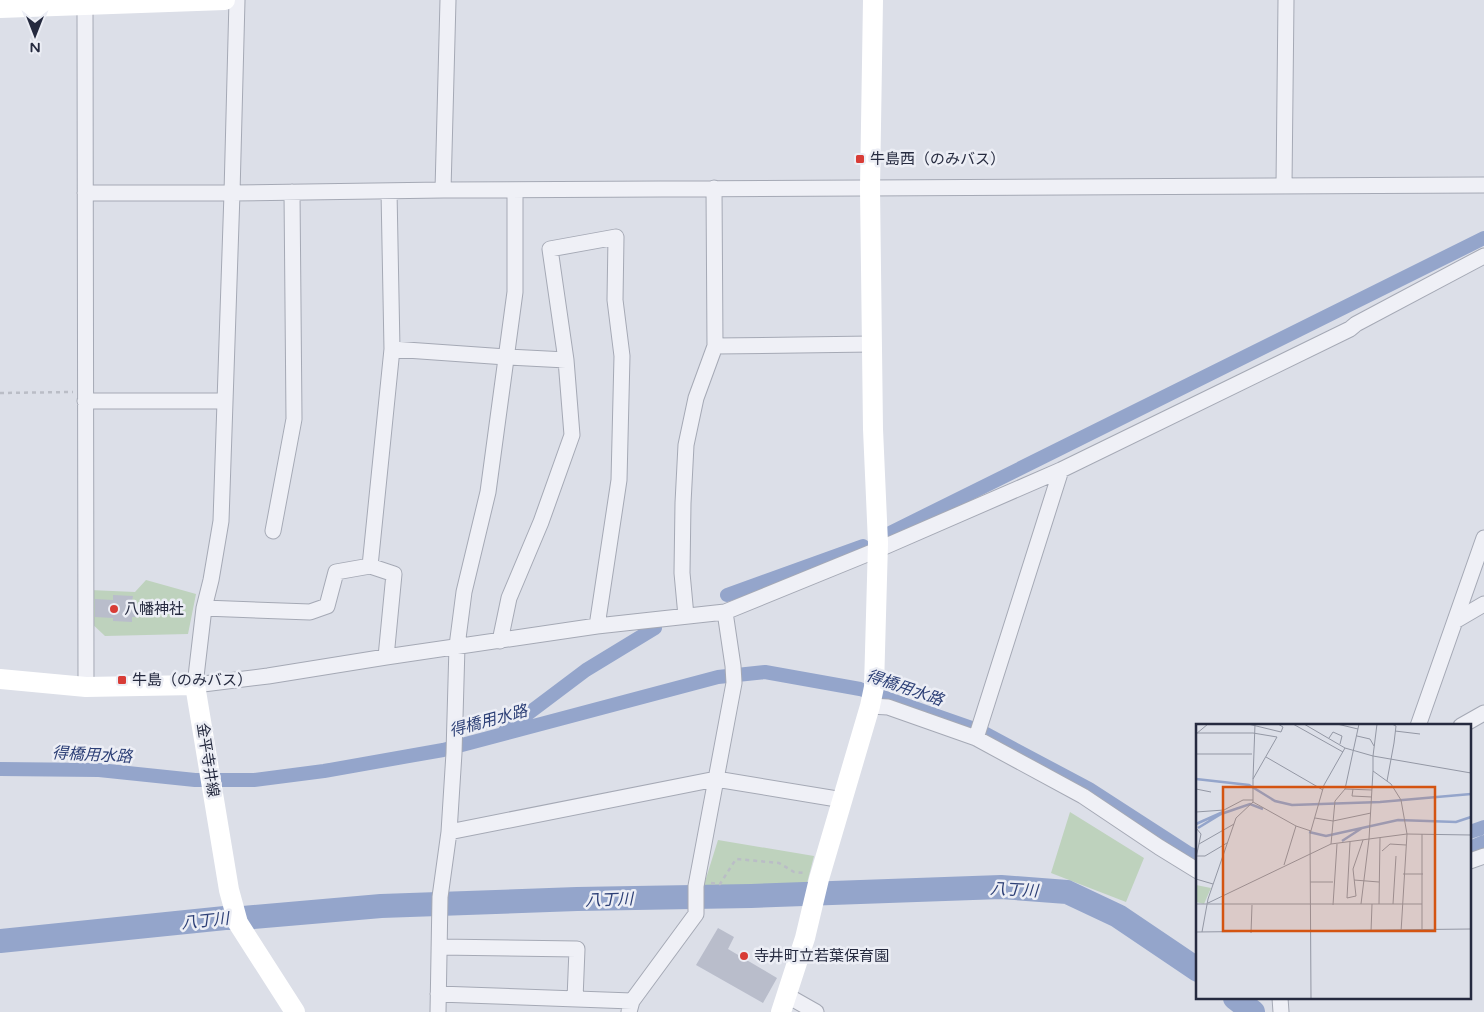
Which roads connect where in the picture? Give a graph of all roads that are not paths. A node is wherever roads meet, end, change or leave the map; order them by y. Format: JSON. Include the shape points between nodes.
{"nodes":[{"id":1,"x":225,"y":0,"type":"edge"},
{"id":2,"x":236,"y":0,"type":"edge"},
{"id":3,"x":448,"y":0,"type":"edge"},
{"id":4,"x":873,"y":0,"type":"edge"},
{"id":5,"x":1286,"y":0,"type":"edge"},
{"id":6,"x":85,"y":5,"type":"junction"},
{"id":7,"x":0,"y":8,"type":"edge"},
{"id":8,"x":1284,"y":185,"type":"junction"},
{"id":9,"x":1484,"y":185,"type":"edge"},
{"id":10,"x":714,"y":188,"type":"junction"},
{"id":11,"x":870,"y":188,"type":"junction"},
{"id":12,"x":443,"y":190,"type":"junction"},
{"id":13,"x":515,"y":190,"type":"junction"},
{"id":14,"x":389,"y":191,"type":"junction"},
{"id":15,"x":292,"y":192,"type":"junction"},
{"id":16,"x":85,"y":193,"type":"junction"},
{"id":17,"x":232,"y":193,"type":"junction"},
{"id":18,"x":1484,"y":256,"type":"edge"},
{"id":19,"x":872,"y":344,"type":"junction"},
{"id":20,"x":716,"y":346,"type":"junction"},
{"id":21,"x":392,"y":349,"type":"junction"},
{"id":22,"x":506,"y":357,"type":"junction"},
{"id":23,"x":566,"y":360,"type":"junction"},
{"id":24,"x":85,"y":396,"type":"junction"},
{"id":25,"x":225,"y":401,"type":"junction"},
{"id":26,"x":1061,"y":470,"type":"junction"},
{"id":27,"x":272,"y":531,"type":"dead end"},
{"id":28,"x":1484,"y":538,"type":"edge"},
{"id":29,"x":877,"y":541,"type":"junction"},
{"id":30,"x":370,"y":566,"type":"junction"},
{"id":31,"x":1484,"y":604,"type":"edge"},
{"id":32,"x":204,"y":608,"type":"junction"},
{"id":33,"x":725,"y":612,"type":"junction"},
{"id":34,"x":686,"y":616,"type":"junction"},
{"id":35,"x":1455,"y":621,"type":"junction"},
{"id":36,"x":597,"y":626,"type":"junction"},
{"id":37,"x":500,"y":641,"type":"junction"},
{"id":38,"x":457,"y":646,"type":"junction"},
{"id":39,"x":386,"y":657,"type":"junction"},
{"id":40,"x":0,"y":679,"type":"edge"},
{"id":41,"x":195,"y":685,"type":"junction"},
{"id":42,"x":86,"y":687,"type":"junction"},
{"id":43,"x":872,"y":698,"type":"junction"},
{"id":44,"x":1484,"y":713,"type":"edge"},
{"id":45,"x":1419,"y":724,"type":"edge"},
{"id":46,"x":1465,"y":724,"type":"edge"},
{"id":47,"x":976,"y":738,"type":"junction"},
{"id":48,"x":716,"y":779,"type":"junction"},
{"id":49,"x":843,"y":800,"type":"junction"},
{"id":50,"x":449,"y":832,"type":"junction"},
{"id":51,"x":1484,"y":856,"type":"edge"},
{"id":52,"x":1472,"y":860,"type":"edge"},
{"id":53,"x":1196,"y":870,"type":"edge"},
{"id":54,"x":439,"y":947,"type":"junction"},
{"id":55,"x":438,"y":994,"type":"junction"},
{"id":56,"x":575,"y":999,"type":"junction"},
{"id":57,"x":784,"y":1004,"type":"edge"},
{"id":58,"x":630,"y":1006,"type":"edge"},
{"id":59,"x":295,"y":1012,"type":"edge"},
{"id":60,"x":438,"y":1012,"type":"edge"},
{"id":61,"x":816,"y":1012,"type":"edge"}],
"edges":[{"from":1,"to":6,"type":"street"},
{"from":2,"to":17,"type":"street"},
{"from":3,"to":12,"type":"street"},
{"from":4,"to":11,"type":"street"},
{"from":5,"to":8,"type":"street"},
{"from":6,"to":7,"type":"street"},
{"from":6,"to":16,"type":"street"},
{"from":8,"to":9,"type":"street"},
{"from":8,"to":11,"type":"street"},
{"from":10,"to":11,"type":"street"},
{"from":10,"to":13,"type":"street"},
{"from":10,"to":20,"type":"street"},
{"from":11,"to":19,"type":"street"},
{"from":12,"to":13,"type":"street"},
{"from":12,"to":14,"type":"street"},
{"from":13,"to":22,"type":"street","via":[[515,292]]},
{"from":14,"to":15,"type":"street"},
{"from":14,"to":21,"type":"street"},
{"from":15,"to":17,"type":"street"},
{"from":15,"to":27,"type":"street","via":[[294,419]]},
{"from":16,"to":17,"type":"street"},
{"from":16,"to":24,"type":"street"},
{"from":17,"to":25,"type":"street"},
{"from":18,"to":26,"type":"street","via":[[1350,329]]},
{"from":19,"to":20,"type":"street"},
{"from":19,"to":29,"type":"street"},
{"from":20,"to":34,"type":"street","via":[[696,398],[686,445],[682,573]]},
{"from":21,"to":22,"type":"street"},
{"from":21,"to":30,"type":"street"},
{"from":22,"to":23,"type":"street"},
{"from":22,"to":38,"type":"street","via":[[488,492],[464,592]]},
{"from":23,"to":36,"type":"street","via":[[550,249],[616,237],[615,300],[622,356],[619,480]]},
{"from":23,"to":37,"type":"street","via":[[572,435],[509,598]]},
{"from":24,"to":25,"type":"street"},
{"from":24,"to":42,"type":"street"},
{"from":25,"to":32,"type":"street","via":[[221,521]]},
{"from":26,"to":29,"type":"street"},
{"from":26,"to":47,"type":"street"},
{"from":28,"to":35,"type":"street"},
{"from":29,"to":33,"type":"street"},
{"from":29,"to":43,"type":"street"},
{"from":30,"to":32,"type":"street","via":[[336,572],[327,606],[310,612]]},
{"from":30,"to":39,"type":"street","via":[[394,574]]},
{"from":31,"to":35,"type":"street"},
{"from":32,"to":41,"type":"street"},
{"from":33,"to":34,"type":"street"},
{"from":33,"to":48,"type":"street","via":[[734,683]]},
{"from":34,"to":36,"type":"street"},
{"from":35,"to":45,"type":"street"},
{"from":36,"to":37,"type":"street"},
{"from":37,"to":38,"type":"street"},
{"from":38,"to":39,"type":"street"},
{"from":38,"to":50,"type":"street"},
{"from":39,"to":41,"type":"street"},
{"from":40,"to":42,"type":"street"},
{"from":41,"to":42,"type":"street"},
{"from":41,"to":59,"type":"street","name":"金平寺井線","via":[[229,890],[238,923]]},
{"from":43,"to":47,"type":"street","via":[[888,707]]},
{"from":43,"to":49,"type":"street"},
{"from":44,"to":46,"type":"street"},
{"from":47,"to":53,"type":"street","via":[[1083,796]]},
{"from":48,"to":49,"type":"street"},
{"from":48,"to":50,"type":"street"},
{"from":48,"to":58,"type":"street","via":[[697,884],[696,914]]},
{"from":49,"to":57,"type":"street"},
{"from":50,"to":54,"type":"street","via":[[440,896]]},
{"from":51,"to":52,"type":"street"},
{"from":54,"to":55,"type":"street"},
{"from":54,"to":56,"type":"street","via":[[577,949]]},
{"from":55,"to":56,"type":"street"},
{"from":55,"to":60,"type":"street"},
{"from":56,"to":58,"type":"street"},
{"from":57,"to":61,"type":"street"}]}
